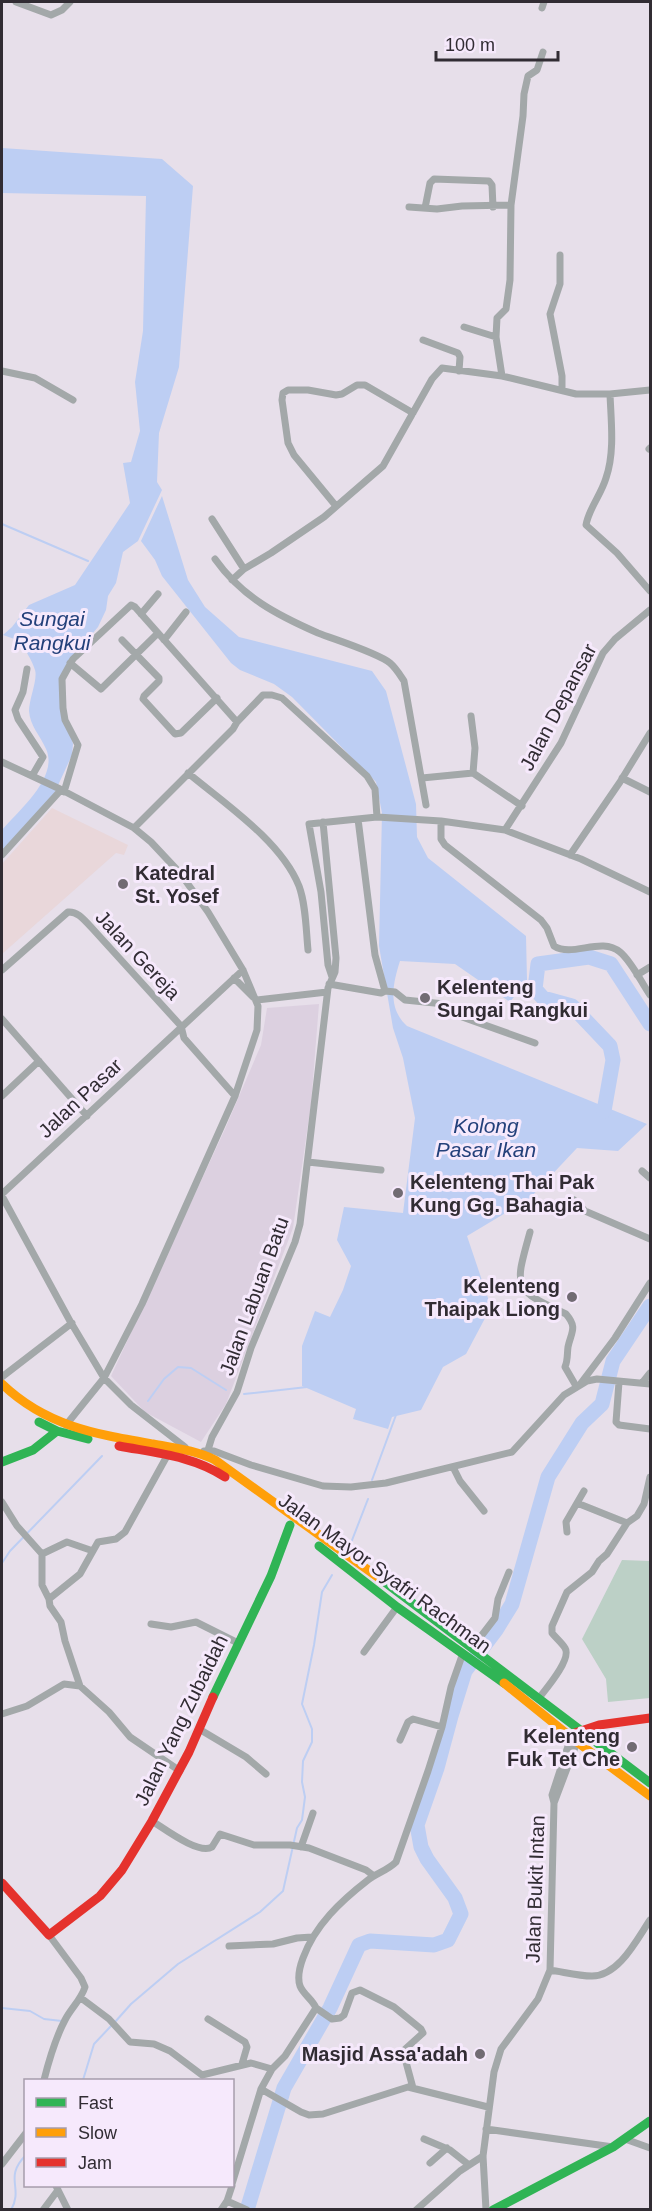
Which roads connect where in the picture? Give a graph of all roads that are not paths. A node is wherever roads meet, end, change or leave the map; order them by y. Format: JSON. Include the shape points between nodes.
{"nodes":[{"id":1,"x":16,"y":2,"type":"edge"},
{"id":2,"x":70,"y":2,"type":"edge"},
{"id":3,"x":543,"y":52,"type":"dead end"},
{"id":4,"x":511,"y":205,"type":"junction"},
{"id":5,"x":409,"y":207,"type":"dead end"},
{"id":6,"x":493,"y":207,"type":"junction"},
{"id":7,"x":425,"y":208,"type":"junction"},
{"id":8,"x":560,"y":255,"type":"dead end"},
{"id":9,"x":464,"y":327,"type":"dead end"},
{"id":10,"x":496,"y":337,"type":"junction"},
{"id":11,"x":423,"y":340,"type":"dead end"},
{"id":12,"x":2,"y":371,"type":"edge"},
{"id":13,"x":459,"y":371,"type":"junction"},
{"id":14,"x":502,"y":376,"type":"junction"},
{"id":15,"x":561,"y":390,"type":"junction"},
{"id":16,"x":651,"y":390,"type":"edge"},
{"id":17,"x":610,"y":394,"type":"junction"},
{"id":18,"x":72,"y":400,"type":"dead end"},
{"id":19,"x":413,"y":413,"type":"junction"},
{"id":20,"x":336,"y":506,"type":"junction"},
{"id":21,"x":212,"y":519,"type":"dead end"},
{"id":22,"x":215,"y":559,"type":"dead end"},
{"id":23,"x":244,"y":569,"type":"junction"},
{"id":24,"x":232,"y":580,"type":"junction"},
{"id":25,"x":651,"y":591,"type":"edge"},
{"id":26,"x":158,"y":594,"type":"dead end"},
{"id":27,"x":651,"y":610,"type":"edge"},
{"id":28,"x":186,"y":612,"type":"dead end"},
{"id":29,"x":141,"y":614,"type":"junction"},
{"id":30,"x":158,"y":633,"type":"junction"},
{"id":31,"x":122,"y":639,"type":"dead end"},
{"id":32,"x":164,"y":640,"type":"junction"},
{"id":33,"x":136,"y":655,"type":"junction"},
{"id":34,"x":70,"y":663,"type":"junction"},
{"id":35,"x":27,"y":669,"type":"dead end"},
{"id":36,"x":217,"y":698,"type":"junction"},
{"id":37,"x":471,"y":716,"type":"dead end"},
{"id":38,"x":237,"y":722,"type":"junction"},
{"id":39,"x":651,"y":733,"type":"edge"},
{"id":40,"x":2,"y":762,"type":"edge"},
{"id":41,"x":188,"y":773,"type":"junction"},
{"id":42,"x":473,"y":773,"type":"junction"},
{"id":43,"x":32,"y":776,"type":"junction"},
{"id":44,"x":422,"y":778,"type":"junction"},
{"id":45,"x":622,"y":778,"type":"junction"},
{"id":46,"x":62,"y":790,"type":"junction"},
{"id":47,"x":651,"y":792,"type":"edge"},
{"id":48,"x":426,"y":805,"type":"dead end"},
{"id":49,"x":522,"y":806,"type":"junction"},
{"id":50,"x":378,"y":817,"type":"junction"},
{"id":51,"x":358,"y":819,"type":"junction"},
{"id":52,"x":441,"y":820,"type":"junction"},
{"id":53,"x":323,"y":822,"type":"junction"},
{"id":54,"x":134,"y":828,"type":"junction"},
{"id":55,"x":505,"y":830,"type":"junction"},
{"id":56,"x":2,"y":855,"type":"edge"},
{"id":57,"x":570,"y":855,"type":"junction"},
{"id":58,"x":331,"y":890,"type":"junction"},
{"id":59,"x":321,"y":892,"type":"junction"},
{"id":60,"x":651,"y":892,"type":"edge"},
{"id":61,"x":333,"y":906,"type":"junction"},
{"id":62,"x":323,"y":908,"type":"junction"},
{"id":63,"x":308,"y":950,"type":"dead end"},
{"id":64,"x":651,"y":968,"type":"edge"},
{"id":65,"x":2,"y":970,"type":"edge"},
{"id":66,"x":243,"y":970,"type":"junction"},
{"id":67,"x":637,"y":975,"type":"junction"},
{"id":68,"x":332,"y":977,"type":"junction"},
{"id":69,"x":234,"y":978,"type":"junction"},
{"id":70,"x":328,"y":988,"type":"junction"},
{"id":71,"x":386,"y":991,"type":"junction"},
{"id":72,"x":651,"y":995,"type":"edge"},
{"id":73,"x":257,"y":1000,"type":"junction"},
{"id":74,"x":2,"y":1019,"type":"edge"},
{"id":75,"x":181,"y":1026,"type":"junction"},
{"id":76,"x":535,"y":1043,"type":"dead end"},
{"id":77,"x":39,"y":1061,"type":"junction"},
{"id":78,"x":2,"y":1096,"type":"edge"},
{"id":79,"x":235,"y":1096,"type":"junction"},
{"id":80,"x":87,"y":1116,"type":"junction"},
{"id":81,"x":308,"y":1162,"type":"junction"},
{"id":82,"x":381,"y":1170,"type":"dead end"},
{"id":83,"x":642,"y":1171,"type":"dead end"},
{"id":84,"x":651,"y":1178,"type":"edge"},
{"id":85,"x":2,"y":1195,"type":"edge"},
{"id":86,"x":574,"y":1200,"type":"dead end"},
{"id":87,"x":530,"y":1232,"type":"dead end"},
{"id":88,"x":651,"y":1239,"type":"edge"},
{"id":89,"x":651,"y":1282,"type":"edge"},
{"id":90,"x":72,"y":1323,"type":"junction"},
{"id":91,"x":651,"y":1373,"type":"edge"},
{"id":92,"x":2,"y":1377,"type":"edge"},
{"id":93,"x":104,"y":1378,"type":"junction"},
{"id":94,"x":619,"y":1382,"type":"junction"},
{"id":95,"x":642,"y":1383,"type":"junction"},
{"id":96,"x":2,"y":1384,"type":"edge"},
{"id":97,"x":651,"y":1384,"type":"edge"},
{"id":98,"x":579,"y":1385,"type":"junction"},
{"id":99,"x":2,"y":1396,"type":"edge"},
{"id":100,"x":66,"y":1425,"type":"junction"},
{"id":101,"x":651,"y":1429,"type":"edge"},
{"id":102,"x":57,"y":1431,"type":"junction"},
{"id":103,"x":198,"y":1451,"type":"junction"},
{"id":104,"x":167,"y":1456,"type":"junction"},
{"id":105,"x":2,"y":1462,"type":"edge"},
{"id":106,"x":251,"y":1465,"type":"junction"},
{"id":107,"x":453,"y":1467,"type":"junction"},
{"id":108,"x":651,"y":1477,"type":"edge"},
{"id":109,"x":242,"y":1480,"type":"junction"},
{"id":110,"x":584,"y":1491,"type":"dead end"},
{"id":111,"x":2,"y":1502,"type":"edge"},
{"id":112,"x":578,"y":1503,"type":"junction"},
{"id":113,"x":484,"y":1511,"type":"dead end"},
{"id":114,"x":627,"y":1523,"type":"junction"},
{"id":115,"x":290,"y":1525,"type":"junction"},
{"id":116,"x":567,"y":1532,"type":"dead end"},
{"id":117,"x":93,"y":1551,"type":"junction"},
{"id":118,"x":42,"y":1554,"type":"junction"},
{"id":119,"x":509,"y":1572,"type":"dead end"},
{"id":120,"x":49,"y":1599,"type":"junction"},
{"id":121,"x":398,"y":1606,"type":"junction"},
{"id":122,"x":151,"y":1624,"type":"dead end"},
{"id":123,"x":238,"y":1643,"type":"junction"},
{"id":124,"x":364,"y":1652,"type":"dead end"},
{"id":125,"x":473,"y":1654,"type":"junction"},
{"id":126,"x":80,"y":1686,"type":"junction"},
{"id":127,"x":539,"y":1698,"type":"junction"},
{"id":128,"x":2,"y":1714,"type":"edge"},
{"id":129,"x":651,"y":1718,"type":"edge"},
{"id":130,"x":442,"y":1727,"type":"junction"},
{"id":131,"x":199,"y":1729,"type":"junction"},
{"id":132,"x":580,"y":1734,"type":"junction"},
{"id":133,"x":400,"y":1740,"type":"dead end"},
{"id":134,"x":180,"y":1771,"type":"junction"},
{"id":135,"x":266,"y":1774,"type":"dead end"},
{"id":136,"x":651,"y":1783,"type":"edge"},
{"id":137,"x":651,"y":1796,"type":"edge"},
{"id":138,"x":313,"y":1813,"type":"dead end"},
{"id":139,"x":152,"y":1821,"type":"junction"},
{"id":140,"x":299,"y":1847,"type":"junction"},
{"id":141,"x":374,"y":1876,"type":"junction"},
{"id":142,"x":2,"y":1883,"type":"edge"},
{"id":143,"x":651,"y":1920,"type":"edge"},
{"id":144,"x":49,"y":1935,"type":"junction"},
{"id":145,"x":312,"y":1937,"type":"junction"},
{"id":146,"x":229,"y":1946,"type":"dead end"},
{"id":147,"x":550,"y":1970,"type":"junction"},
{"id":148,"x":81,"y":1998,"type":"junction"},
{"id":149,"x":316,"y":2008,"type":"junction"},
{"id":150,"x":208,"y":2019,"type":"dead end"},
{"id":151,"x":242,"y":2064,"type":"junction"},
{"id":152,"x":272,"y":2069,"type":"junction"},
{"id":153,"x":201,"y":2078,"type":"edge"},
{"id":154,"x":44,"y":2079,"type":"edge"},
{"id":155,"x":413,"y":2088,"type":"junction"},
{"id":156,"x":261,"y":2089,"type":"junction"},
{"id":157,"x":488,"y":2107,"type":"junction"},
{"id":158,"x":651,"y":2121,"type":"edge"},
{"id":159,"x":486,"y":2129,"type":"junction"},
{"id":160,"x":24,"y":2136,"type":"edge"},
{"id":161,"x":424,"y":2139,"type":"dead end"},
{"id":162,"x":626,"y":2139,"type":"junction"},
{"id":163,"x":613,"y":2147,"type":"junction"},
{"id":164,"x":447,"y":2148,"type":"junction"},
{"id":165,"x":651,"y":2148,"type":"edge"},
{"id":166,"x":483,"y":2156,"type":"junction"},
{"id":167,"x":430,"y":2163,"type":"dead end"},
{"id":168,"x":2,"y":2164,"type":"edge"},
{"id":169,"x":468,"y":2165,"type":"junction"},
{"id":170,"x":234,"y":2178,"type":"edge"},
{"id":171,"x":231,"y":2187,"type":"edge"},
{"id":172,"x":57,"y":2188,"type":"edge"},
{"id":173,"x":227,"y":2201,"type":"junction"},
{"id":174,"x":43,"y":2210,"type":"edge"},
{"id":175,"x":68,"y":2210,"type":"edge"},
{"id":176,"x":221,"y":2210,"type":"edge"},
{"id":177,"x":247,"y":2210,"type":"edge"},
{"id":178,"x":416,"y":2210,"type":"edge"},
{"id":179,"x":486,"y":2210,"type":"edge"},
{"id":180,"x":493,"y":2210,"type":"edge"}],
"edges":[{"from":1,"to":2,"type":"street","via":[[51,15]]},
{"from":3,"to":4,"type":"street","via":[[537,70],[529,75],[524,94]]},
{"from":4,"to":6,"type":"street"},
{"from":4,"to":10,"type":"street","via":[[510,280]]},
{"from":5,"to":7,"type":"street"},
{"from":6,"to":7,"type":"street"},
{"from":6,"to":7,"type":"street","via":[[489,181],[434,179]]},
{"from":8,"to":15,"type":"street","via":[[560,284],[550,314]]},
{"from":9,"to":10,"type":"street"},
{"from":10,"to":14,"type":"street"},
{"from":11,"to":13,"type":"street","via":[[458,353]]},
{"from":12,"to":18,"type":"street","via":[[35,378]]},
{"from":13,"to":14,"type":"street"},
{"from":13,"to":19,"type":"street","via":[[439,370]]},
{"from":14,"to":15,"type":"street"},
{"from":15,"to":17,"type":"street"},
{"from":16,"to":17,"type":"street"},
{"from":17,"to":25,"type":"street","via":[[611,449],[607,476],[586,525]]},
{"from":19,"to":20,"type":"street","via":[[383,466]]},
{"from":19,"to":20,"type":"street","via":[[365,385],[342,394],[298,390],[283,393],[288,443]]},
{"from":20,"to":23,"type":"street"},
{"from":21,"to":23,"type":"street"},
{"from":22,"to":24,"type":"street"},
{"from":23,"to":24,"type":"street"},
{"from":24,"to":44,"type":"street","via":[[260,604],[392,665],[404,681]]},
{"from":26,"to":29,"type":"street"},
{"from":27,"to":49,"type":"street","name":"Jalan Depansar","via":[[603,653],[561,743]]},
{"from":28,"to":32,"type":"street"},
{"from":29,"to":30,"type":"street"},
{"from":29,"to":34,"type":"street","via":[[132,605],[128,607]]},
{"from":30,"to":32,"type":"street"},
{"from":30,"to":33,"type":"street"},
{"from":31,"to":33,"type":"street"},
{"from":32,"to":36,"type":"street"},
{"from":33,"to":34,"type":"street","via":[[101,689]]},
{"from":33,"to":36,"type":"street","via":[[159,680],[143,699],[175,734],[181,733]]},
{"from":34,"to":46,"type":"street","via":[[62,679],[63,708],[78,745]]},
{"from":35,"to":43,"type":"street","via":[[15,710],[43,757]]},
{"from":36,"to":38,"type":"street"},
{"from":37,"to":42,"type":"street"},
{"from":38,"to":41,"type":"street"},
{"from":38,"to":50,"type":"street","via":[[263,695],[282,698],[367,776],[375,789]]},
{"from":39,"to":45,"type":"street"},
{"from":40,"to":43,"type":"street"},
{"from":41,"to":54,"type":"street"},
{"from":41,"to":63,"type":"street","via":[[260,835],[288,866],[301,893]]},
{"from":42,"to":44,"type":"street"},
{"from":42,"to":49,"type":"street"},
{"from":43,"to":46,"type":"street"},
{"from":44,"to":48,"type":"street"},
{"from":45,"to":47,"type":"street"},
{"from":45,"to":57,"type":"street"},
{"from":46,"to":54,"type":"street"},
{"from":46,"to":56,"type":"street"},
{"from":49,"to":55,"type":"street","name":"Jalan Depansar"},
{"from":50,"to":51,"type":"street"},
{"from":50,"to":52,"type":"street"},
{"from":51,"to":53,"type":"street"},
{"from":51,"to":71,"type":"street","via":[[375,955]]},
{"from":52,"to":55,"type":"street"},
{"from":52,"to":67,"type":"street","via":[[441,839],[445,845],[541,920],[554,946],[562,950],[611,947],[620,951]]},
{"from":53,"to":58,"type":"street","name":"Jalan Labuan Batu"},
{"from":53,"to":59,"type":"street","via":[[309,824]]},
{"from":54,"to":66,"type":"street","via":[[159,849],[187,882]]},
{"from":55,"to":57,"type":"street"},
{"from":57,"to":60,"type":"street"},
{"from":58,"to":59,"type":"street"},
{"from":58,"to":61,"type":"street","name":"Jalan Labuan Batu"},
{"from":59,"to":62,"type":"street"},
{"from":61,"to":62,"type":"street"},
{"from":61,"to":68,"type":"street","name":"Jalan Labuan Batu","via":[[336,958]]},
{"from":62,"to":68,"type":"street"},
{"from":64,"to":67,"type":"street"},
{"from":65,"to":75,"type":"street","name":"Jalan Gereja","via":[[68,912],[78,915]]},
{"from":66,"to":69,"type":"street","name":"Jalan Pasar"},
{"from":66,"to":73,"type":"street"},
{"from":67,"to":72,"type":"street"},
{"from":68,"to":70,"type":"street","name":"Jalan Labuan Batu"},
{"from":69,"to":73,"type":"street"},
{"from":69,"to":75,"type":"street","name":"Jalan Pasar"},
{"from":70,"to":71,"type":"street"},
{"from":70,"to":73,"type":"street"},
{"from":70,"to":81,"type":"street","name":"Jalan Labuan Batu"},
{"from":71,"to":76,"type":"street","via":[[405,1000],[444,1004],[451,1012]]},
{"from":73,"to":79,"type":"street","via":[[257,1030]]},
{"from":74,"to":77,"type":"street"},
{"from":75,"to":79,"type":"street","name":"Jalan Gereja","via":[[184,1038]]},
{"from":75,"to":80,"type":"street","name":"Jalan Pasar"},
{"from":77,"to":78,"type":"street"},
{"from":77,"to":80,"type":"street"},
{"from":79,"to":93,"type":"street","via":[[142,1304]]},
{"from":80,"to":85,"type":"street","name":"Jalan Pasar"},
{"from":81,"to":82,"type":"street"},
{"from":81,"to":103,"type":"street","name":"Jalan Labuan Batu","via":[[295,1242],[251,1348],[235,1398],[212,1437]]},
{"from":83,"to":84,"type":"street"},
{"from":85,"to":90,"type":"street"},
{"from":86,"to":88,"type":"street","via":[[585,1211]]},
{"from":87,"to":98,"type":"street","via":[[520,1280],[531,1296],[569,1317],[574,1332],[565,1367]]},
{"from":89,"to":98,"type":"street"},
{"from":90,"to":92,"type":"street"},
{"from":90,"to":93,"type":"street"},
{"from":91,"to":95,"type":"street"},
{"from":93,"to":100,"type":"street"},
{"from":93,"to":103,"type":"street","via":[[131,1405]]},
{"from":94,"to":95,"type":"street"},
{"from":94,"to":98,"type":"street","via":[[601,1379]]},
{"from":94,"to":101,"type":"street","via":[[616,1422]]},
{"from":95,"to":97,"type":"street"},
{"from":96,"to":100,"type":"main road","name":"Jalan Mayor Syafri Rachman","via":[[26,1407]]},
{"from":98,"to":107,"type":"street","via":[[553,1405],[512,1452]]},
{"from":99,"to":102,"type":"main road","name":"Jalan Mayor Syafri Rachman","via":[[23,1413]]},
{"from":100,"to":103,"type":"main road","name":"Jalan Mayor Syafri Rachman"},
{"from":102,"to":104,"type":"main road","name":"Jalan Mayor Syafri Rachman"},
{"from":102,"to":105,"type":"main road","via":[[33,1450]]},
{"from":103,"to":106,"type":"street"},
{"from":103,"to":109,"type":"main road","name":"Jalan Mayor Syafri Rachman"},
{"from":104,"to":115,"type":"main road","name":"Jalan Mayor Syafri Rachman","via":[[196,1461],[216,1471]]},
{"from":104,"to":117,"type":"street","via":[[125,1532],[116,1539],[100,1541]]},
{"from":106,"to":107,"type":"street","via":[[316,1484],[351,1487]]},
{"from":106,"to":109,"type":"street"},
{"from":107,"to":113,"type":"street"},
{"from":108,"to":114,"type":"street","via":[[644,1504]]},
{"from":109,"to":125,"type":"main road","name":"Jalan Mayor Syafri Rachman"},
{"from":110,"to":112,"type":"street"},
{"from":111,"to":118,"type":"street"},
{"from":112,"to":114,"type":"street"},
{"from":112,"to":116,"type":"street","via":[[566,1522]]},
{"from":114,"to":127,"type":"street","via":[[607,1554],[584,1580],[567,1592],[552,1626],[552,1634],[565,1648],[566,1655]]},
{"from":115,"to":121,"type":"main road","name":"Jalan Mayor Syafri Rachman"},
{"from":115,"to":123,"type":"main road","name":"Jalan Yang Zubaidah","via":[[271,1576]]},
{"from":117,"to":118,"type":"street","via":[[67,1542]]},
{"from":117,"to":120,"type":"street","via":[[80,1574]]},
{"from":118,"to":120,"type":"street","via":[[42,1586]]},
{"from":119,"to":125,"type":"street","via":[[495,1618]]},
{"from":120,"to":126,"type":"street","via":[[61,1622]]},
{"from":121,"to":124,"type":"street"},
{"from":121,"to":125,"type":"main road","name":"Jalan Mayor Syafri Rachman"},
{"from":122,"to":123,"type":"street","via":[[171,1627],[196,1622]]},
{"from":123,"to":131,"type":"main road","name":"Jalan Yang Zubaidah"},
{"from":125,"to":127,"type":"main road","name":"Jalan Mayor Syafri Rachman"},
{"from":125,"to":130,"type":"street","via":[[451,1687]]},
{"from":125,"to":132,"type":"main road","name":"Jalan Mayor Syafri Rachman"},
{"from":126,"to":128,"type":"street","via":[[64,1684],[27,1706]]},
{"from":126,"to":134,"type":"street","via":[[130,1737]]},
{"from":127,"to":132,"type":"main road","name":"Jalan Mayor Syafri Rachman"},
{"from":129,"to":132,"type":"main road"},
{"from":130,"to":133,"type":"street","via":[[413,1719]]},
{"from":130,"to":141,"type":"street","via":[[399,1856]]},
{"from":131,"to":134,"type":"main road","name":"Jalan Yang Zubaidah"},
{"from":131,"to":135,"type":"street"},
{"from":132,"to":136,"type":"main road"},
{"from":132,"to":137,"type":"main road"},
{"from":132,"to":147,"type":"street","name":"Jalan Bukit Intan","via":[[552,1795]]},
{"from":134,"to":139,"type":"main road","name":"Jalan Yang Zubaidah"},
{"from":138,"to":140,"type":"street"},
{"from":139,"to":140,"type":"street","via":[[204,1849],[212,1847],[220,1834],[254,1845]]},
{"from":139,"to":144,"type":"main road","name":"Jalan Yang Zubaidah","via":[[100,1896]]},
{"from":140,"to":141,"type":"street"},
{"from":141,"to":145,"type":"street","via":[[343,1902]]},
{"from":142,"to":144,"type":"main road"},
{"from":143,"to":147,"type":"street","via":[[624,1957],[602,1974]]},
{"from":144,"to":148,"type":"street","via":[[81,1978],[85,1987]]},
{"from":145,"to":146,"type":"street"},
{"from":145,"to":149,"type":"street","via":[[299,1982]]},
{"from":147,"to":157,"type":"street","name":"Jalan Bukit Intan","via":[[538,1998],[501,2049]]},
{"from":148,"to":153,"type":"street","via":[[109,2019],[130,2042],[154,2044],[170,2051]]},
{"from":148,"to":154,"type":"street","via":[[56,2040]]},
{"from":149,"to":152,"type":"street"},
{"from":149,"to":155,"type":"street","via":[[332,2019],[340,2018],[352,1993],[360,1990],[394,2007],[421,2029],[421,2037],[404,2051]]},
{"from":150,"to":151,"type":"street","via":[[245,2042]]},
{"from":151,"to":152,"type":"street"},
{"from":151,"to":153,"type":"street"},
{"from":152,"to":156,"type":"street"},
{"from":155,"to":156,"type":"street","via":[[309,2115]]},
{"from":155,"to":157,"type":"street"},
{"from":156,"to":170,"type":"street"},
{"from":157,"to":159,"type":"street","name":"Jalan Bukit Intan"},
{"from":158,"to":162,"type":"main road"},
{"from":159,"to":163,"type":"street"},
{"from":159,"to":166,"type":"street","name":"Jalan Bukit Intan"},
{"from":160,"to":168,"type":"street"},
{"from":161,"to":164,"type":"street"},
{"from":162,"to":163,"type":"main road"},
{"from":162,"to":165,"type":"street"},
{"from":163,"to":180,"type":"main road"},
{"from":164,"to":167,"type":"street"},
{"from":164,"to":169,"type":"street"},
{"from":166,"to":169,"type":"street"},
{"from":166,"to":179,"type":"street","name":"Jalan Bukit Intan"},
{"from":169,"to":178,"type":"street"},
{"from":171,"to":173,"type":"street"},
{"from":172,"to":174,"type":"street"},
{"from":172,"to":175,"type":"street"},
{"from":173,"to":176,"type":"street"},
{"from":173,"to":177,"type":"street"}]}
